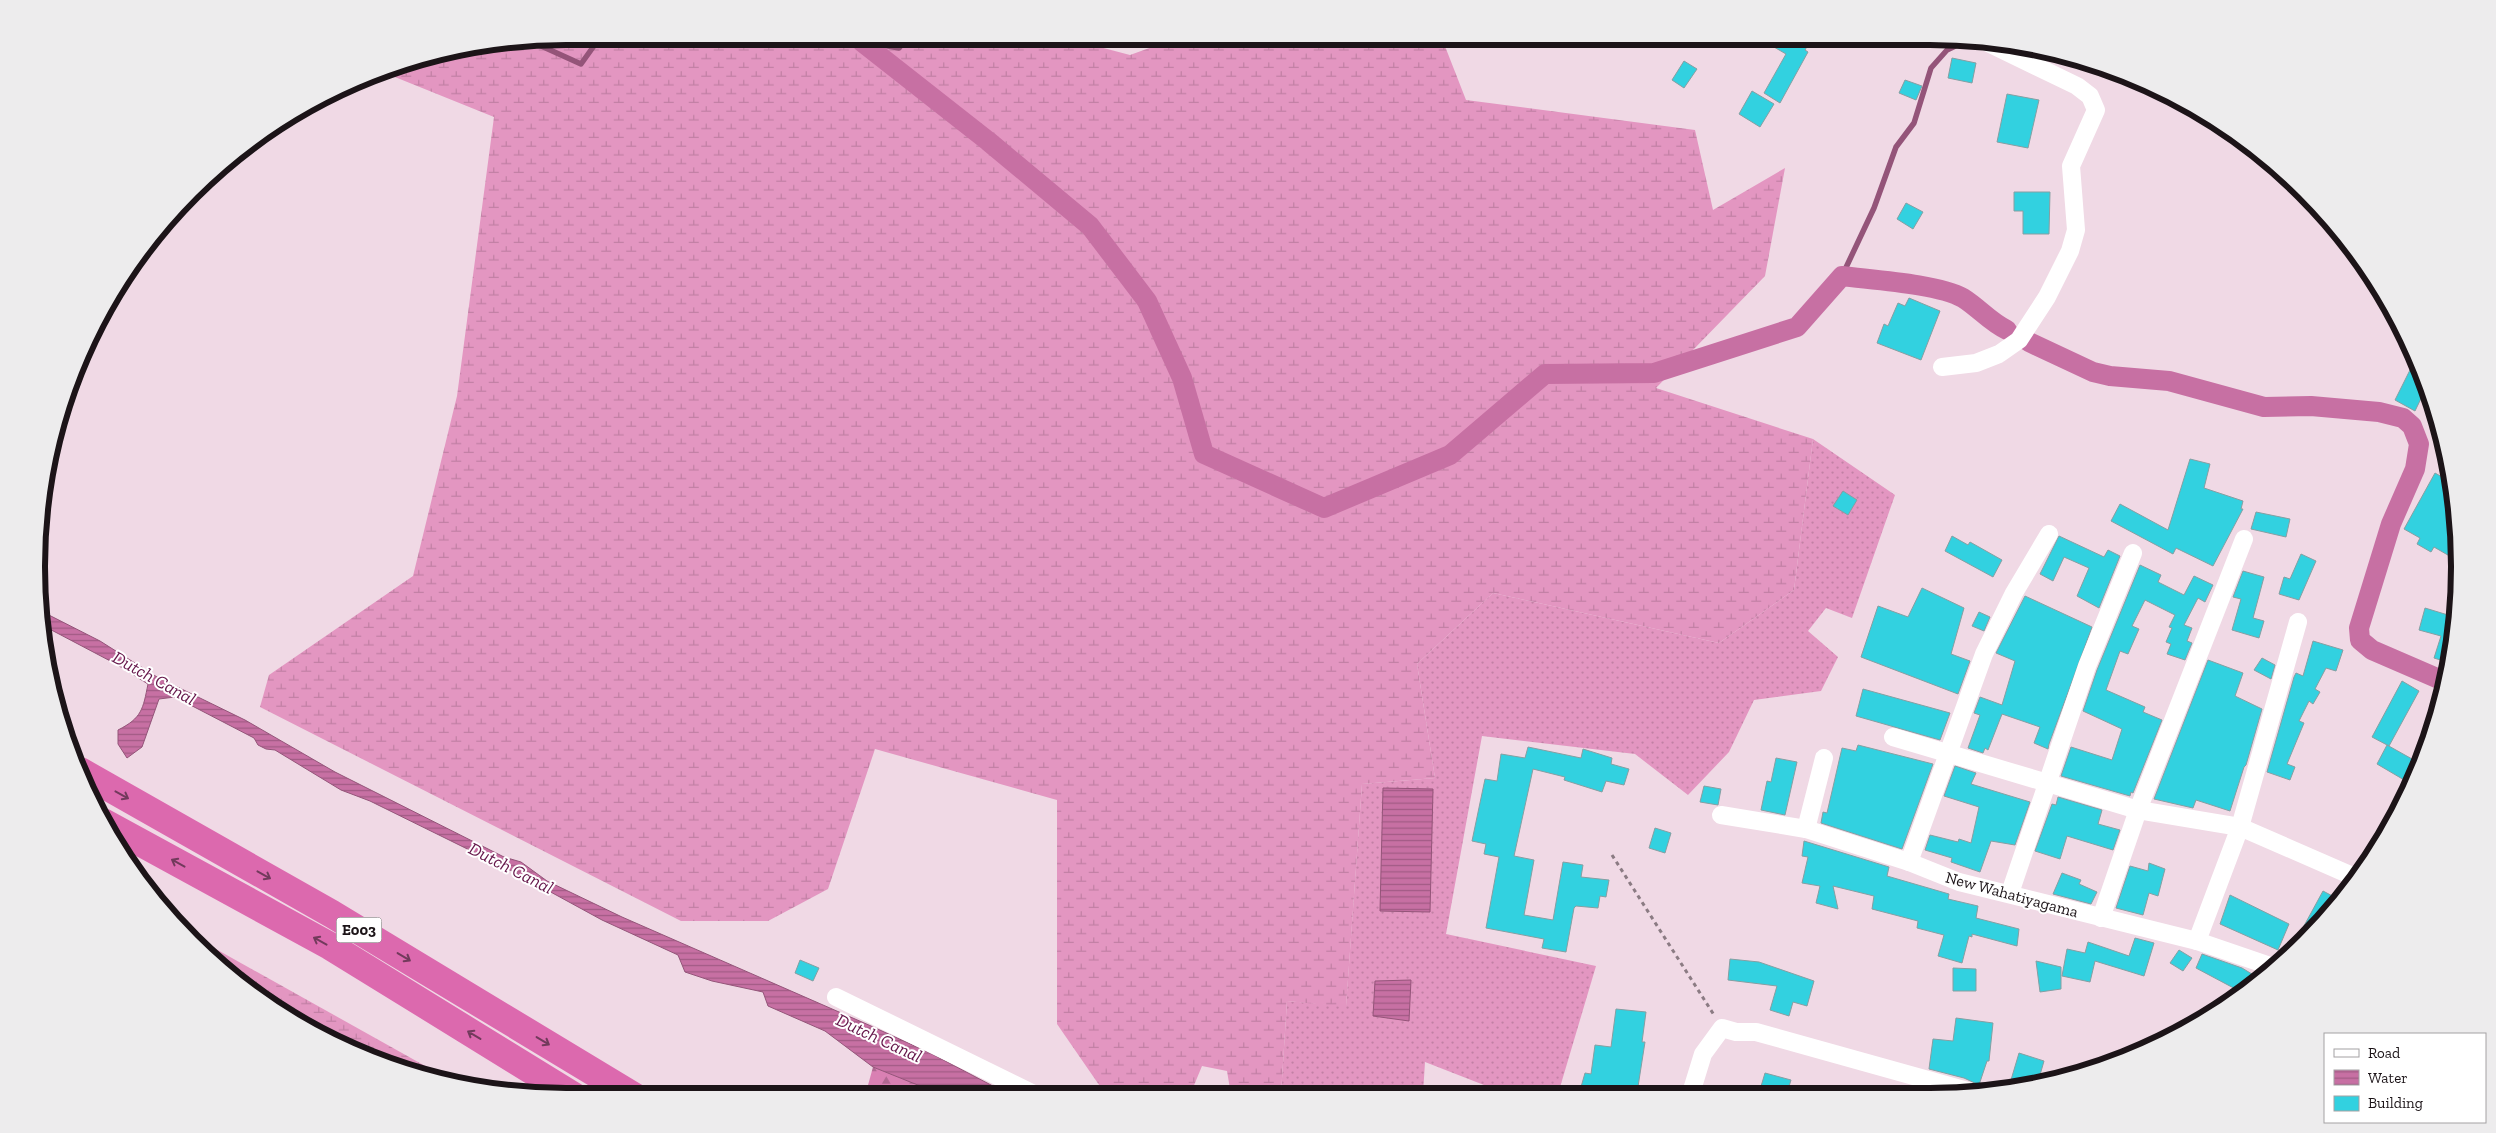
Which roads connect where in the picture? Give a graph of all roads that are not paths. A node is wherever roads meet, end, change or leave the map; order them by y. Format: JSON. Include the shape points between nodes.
{"nodes":[{"id":1,"x":2002,"y":50,"type":"edge"},
{"id":2,"x":1942,"y":367,"type":"dead end"},
{"id":3,"x":2048,"y":534,"type":"dead end"},
{"id":4,"x":2244,"y":539,"type":"dead end"},
{"id":5,"x":2133,"y":553,"type":"dead end"},
{"id":6,"x":2298,"y":622,"type":"dead end"},
{"id":7,"x":1893,"y":737,"type":"dead end"},
{"id":8,"x":1947,"y":754,"type":"junction"},
{"id":9,"x":1824,"y":758,"type":"dead end"},
{"id":10,"x":90,"y":777,"type":"edge"},
{"id":11,"x":2048,"y":782,"type":"junction"},
{"id":12,"x":2138,"y":810,"type":"junction"},
{"id":13,"x":1721,"y":816,"type":"dead end"},
{"id":14,"x":2240,"y":827,"type":"junction"},
{"id":15,"x":116,"y":829,"type":"edge"},
{"id":16,"x":1806,"y":829,"type":"junction"},
{"id":17,"x":1909,"y":862,"type":"junction"},
{"id":18,"x":2350,"y":875,"type":"edge"},
{"id":19,"x":2010,"y":893,"type":"junction"},
{"id":20,"x":2101,"y":918,"type":"junction"},
{"id":21,"x":2197,"y":941,"type":"junction"},
{"id":22,"x":2267,"y":964,"type":"edge"},
{"id":23,"x":836,"y":997,"type":"dead end"},
{"id":24,"x":1954,"y":1087,"type":"edge"},
{"id":25,"x":560,"y":1088,"type":"edge"},
{"id":26,"x":622,"y":1088,"type":"edge"},
{"id":27,"x":1022,"y":1088,"type":"edge"},
{"id":28,"x":1693,"y":1088,"type":"edge"}],
"edges":[{"from":1,"to":2,"type":"street","via":[[2077,86],[2090,96],[2096,110],[2072,166],[2076,230],[2047,298],[2019,340],[1999,354],[1976,363]]},
{"from":3,"to":8,"type":"street","via":[[1984,654]]},
{"from":4,"to":12,"type":"street"},
{"from":5,"to":11,"type":"street","via":[[2088,666]]},
{"from":6,"to":14,"type":"street"},
{"from":7,"to":8,"type":"street"},
{"from":8,"to":11,"type":"street"},
{"from":8,"to":17,"type":"street"},
{"from":9,"to":16,"type":"street"},
{"from":10,"to":26,"type":"highway","number":"E003","one_way":true,"via":[[332,914]]},
{"from":11,"to":12,"type":"street"},
{"from":11,"to":19,"type":"street"},
{"from":12,"to":14,"type":"street"},
{"from":12,"to":20,"type":"street"},
{"from":13,"to":16,"type":"street","name":"New Wahatiyagama"},
{"from":14,"to":18,"type":"street"},
{"from":14,"to":21,"type":"street"},
{"from":25,"to":15,"type":"highway","number":"E003","one_way":true,"via":[[330,946]]},
{"from":16,"to":17,"type":"street","name":"New Wahatiyagama"},
{"from":17,"to":19,"type":"street","name":"New Wahatiyagama","via":[[1959,882]]},
{"from":19,"to":20,"type":"street","name":"New Wahatiyagama"},
{"from":20,"to":21,"type":"street","name":"New Wahatiyagama"},
{"from":21,"to":22,"type":"street","name":"New Wahatiyagama"},
{"from":23,"to":27,"type":"street"},
{"from":24,"to":28,"type":"street","via":[[1756,1032],[1722,1028],[1703,1054]]}]}
